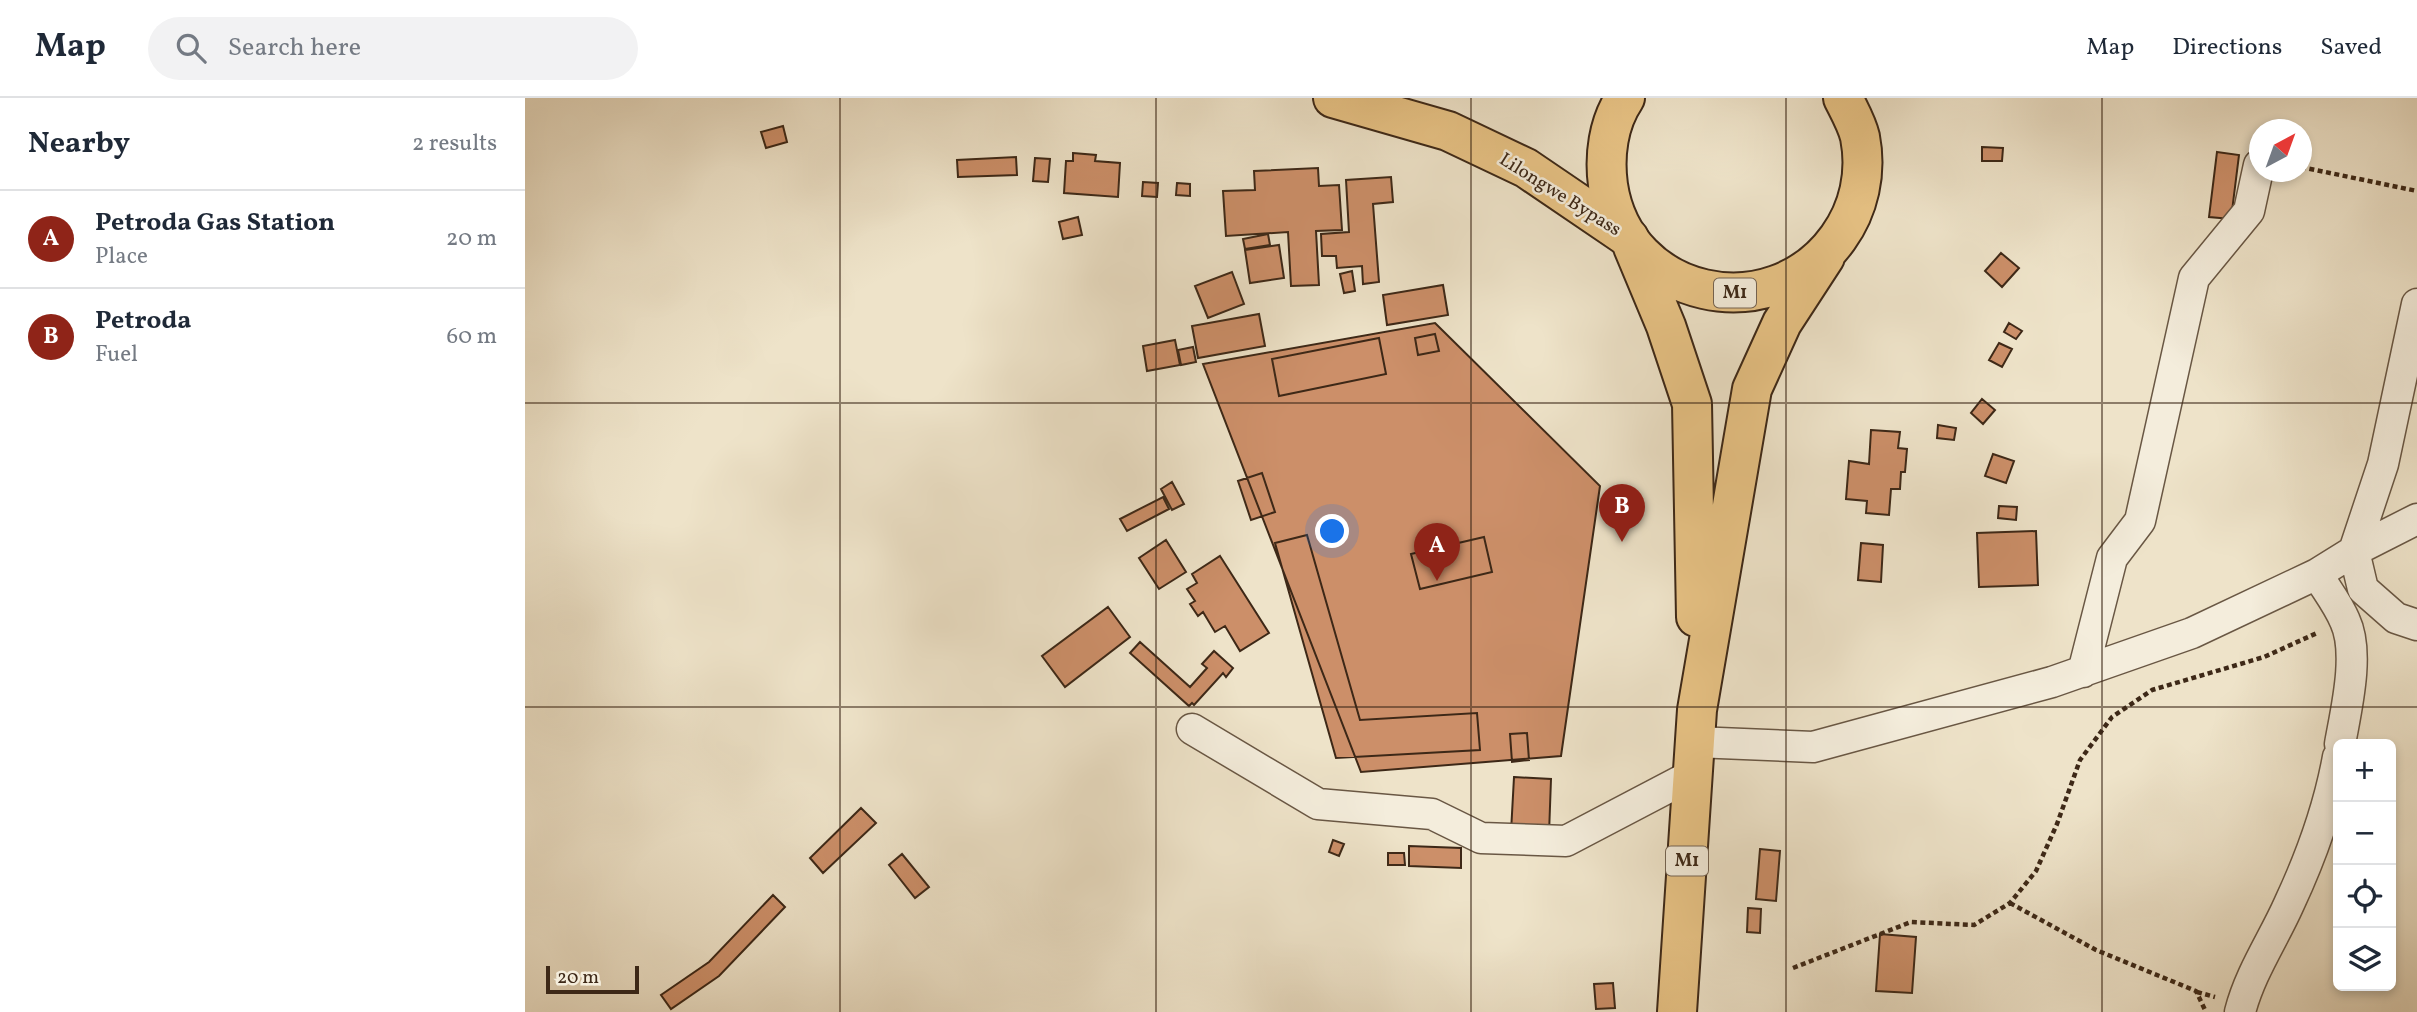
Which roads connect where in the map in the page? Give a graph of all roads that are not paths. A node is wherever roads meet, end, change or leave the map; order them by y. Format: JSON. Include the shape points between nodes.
{"nodes":[{"id":1,"x":1333,"y":98,"type":"edge"},
{"id":2,"x":1625,"y":98,"type":"edge"},
{"id":3,"x":1843,"y":98,"type":"edge"},
{"id":4,"x":2255,"y":182,"type":"edge"},
{"id":5,"x":1629,"y":238,"type":"junction"},
{"id":6,"x":1825,"y":257,"type":"junction"},
{"id":7,"x":2417,"y":304,"type":"edge"},
{"id":8,"x":2417,"y":519,"type":"edge"},
{"id":9,"x":2354,"y":551,"type":"junction"},
{"id":10,"x":2317,"y":574,"type":"junction"},
{"id":11,"x":2417,"y":625,"type":"edge"},
{"id":12,"x":2083,"y":672,"type":"junction"},
{"id":13,"x":1192,"y":729,"type":"dead end"},
{"id":14,"x":2341,"y":739,"type":"edge"},
{"id":15,"x":1695,"y":742,"type":"junction"},
{"id":16,"x":2333,"y":778,"type":"edge"},
{"id":17,"x":1677,"y":1012,"type":"edge"},
{"id":18,"x":2241,"y":1012,"type":"edge"}],
"edges":[{"from":1,"to":5,"type":"main road","name":"Lilongwe Bypass","via":[[1448,131],[1526,168]]},
{"from":2,"to":5,"type":"main road","number":"M1","via":[[1612,126],[1606,172],[1617,218]]},
{"from":3,"to":6,"type":"main road","number":"M1","via":[[1859,136],[1862,180],[1850,222]]},
{"from":4,"to":12,"type":"street","via":[[2249,211],[2194,278],[2140,521],[2112,558]]},
{"from":5,"to":6,"type":"main road","number":"M1","via":[[1661,270],[1701,289],[1723,293],[1767,290],[1808,271]]},
{"from":5,"to":15,"type":"main road","number":"M1","via":[[1692,404]]},
{"from":6,"to":15,"type":"main road","number":"M1","via":[[1782,323],[1752,389]]},
{"from":7,"to":9,"type":"street","via":[[2383,464]]},
{"from":8,"to":9,"type":"street"},
{"from":9,"to":10,"type":"street"},
{"from":9,"to":11,"type":"street","via":[[2363,589],[2396,618]]},
{"from":10,"to":12,"type":"street","via":[[2192,633]]},
{"from":10,"to":14,"type":"street","via":[[2345,621],[2351,641]]},
{"from":12,"to":15,"type":"street","via":[[1813,747]]},
{"from":13,"to":15,"type":"street","via":[[1318,804],[1432,814],[1481,838],[1566,841]]},
{"from":15,"to":17,"type":"main road","number":"M1"},
{"from":16,"to":18,"type":"street","via":[[2323,820],[2289,904],[2254,971]]}]}
